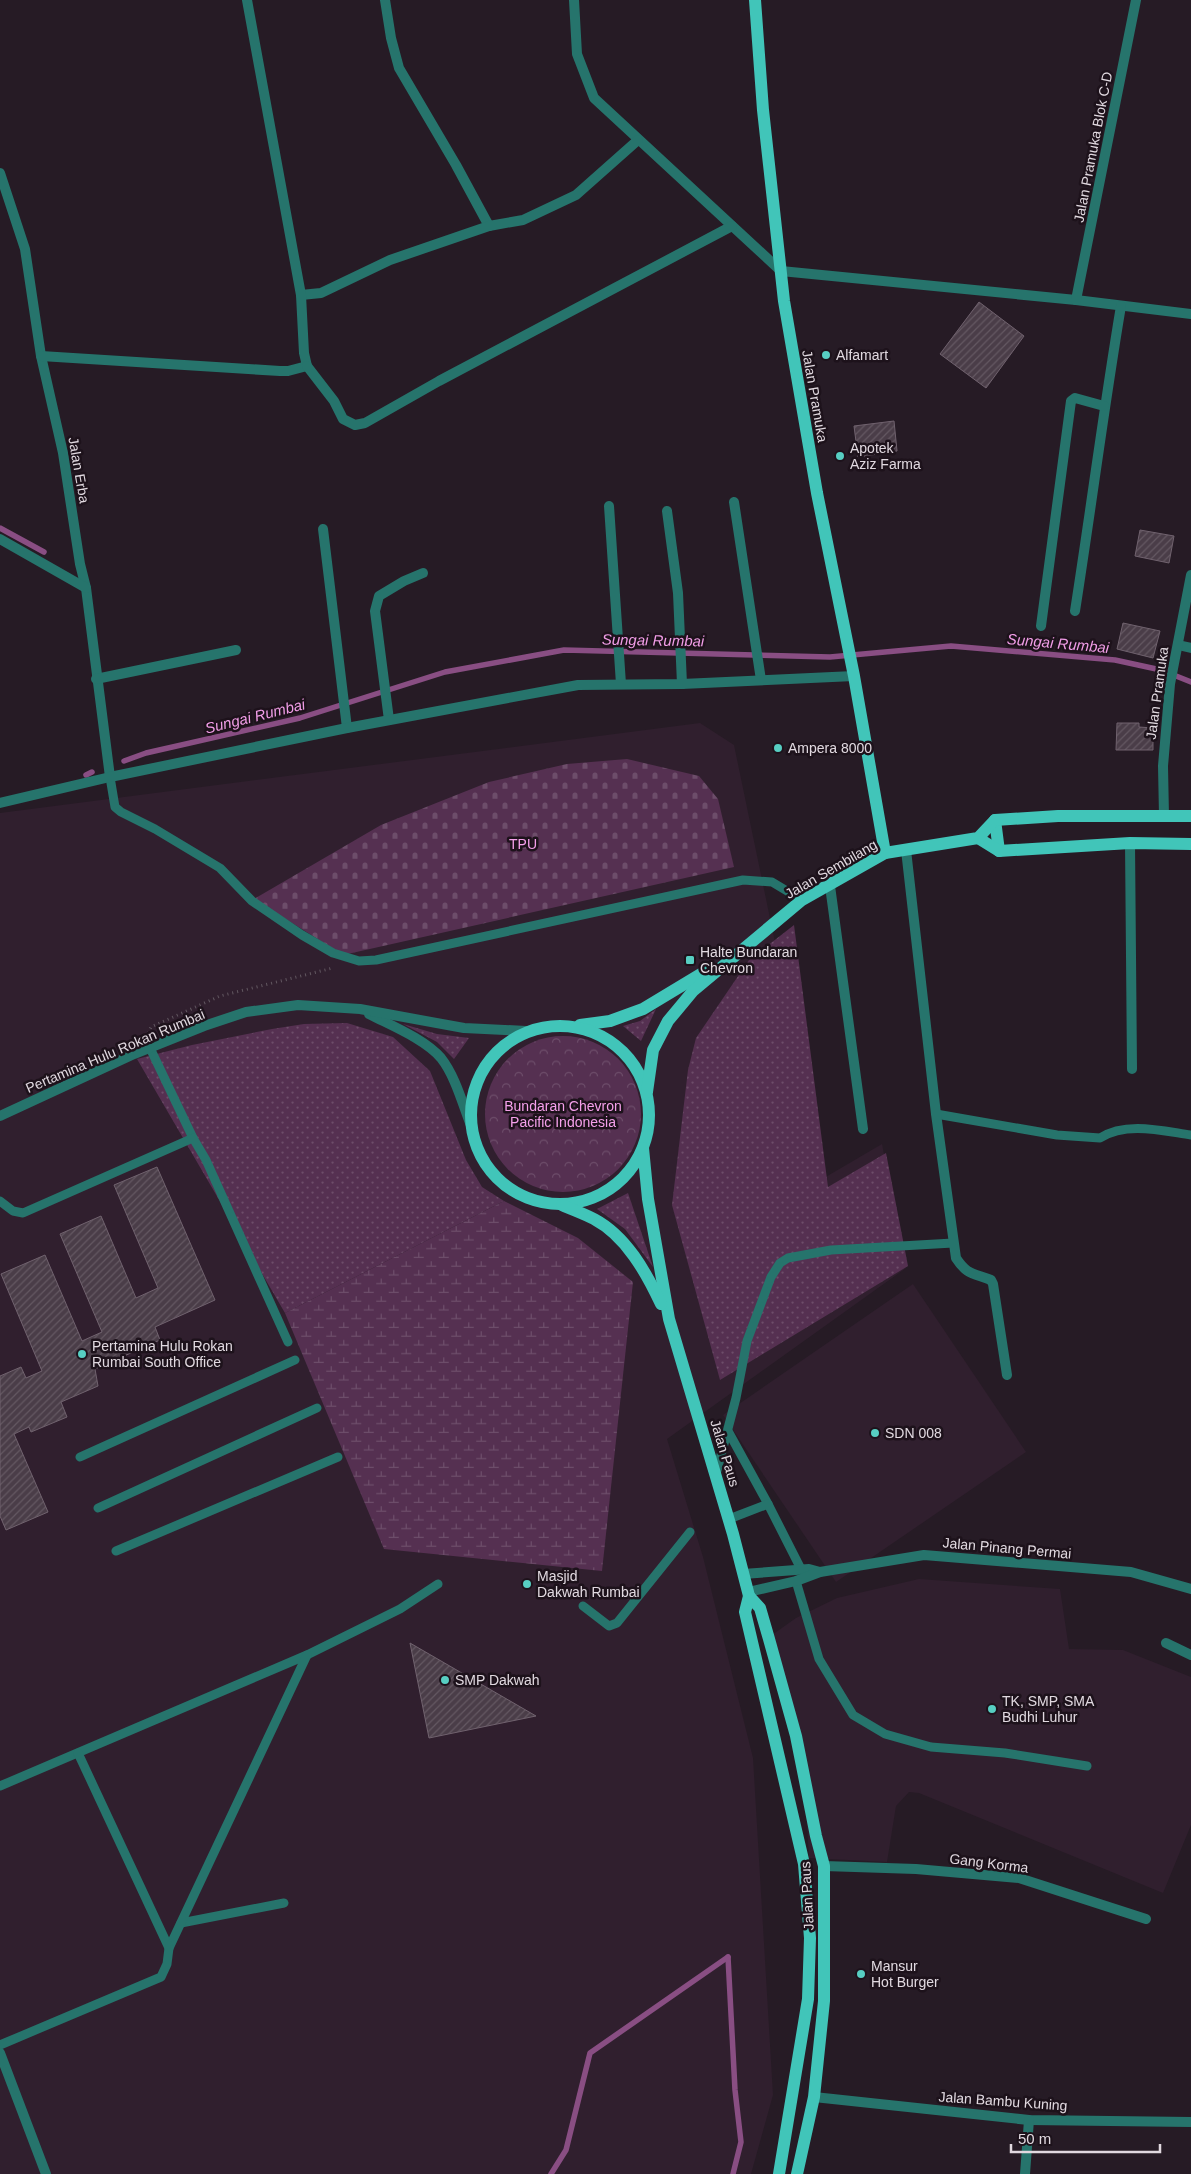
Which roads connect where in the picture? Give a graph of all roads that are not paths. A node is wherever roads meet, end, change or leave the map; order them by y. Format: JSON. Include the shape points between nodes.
{"nodes":[{"id":1,"x":247,"y":0,"type":"edge"},
{"id":2,"x":386,"y":0,"type":"edge"},
{"id":3,"x":574,"y":0,"type":"edge"},
{"id":4,"x":754,"y":0,"type":"edge"},
{"id":5,"x":1136,"y":0,"type":"edge"},
{"id":6,"x":638,"y":140,"type":"junction"},
{"id":7,"x":0,"y":172,"type":"edge"},
{"id":8,"x":489,"y":226,"type":"junction"},
{"id":9,"x":732,"y":226,"type":"junction"},
{"id":10,"x":781,"y":271,"type":"junction"},
{"id":11,"x":301,"y":295,"type":"junction"},
{"id":12,"x":1076,"y":300,"type":"junction"},
{"id":13,"x":1121,"y":306,"type":"junction"},
{"id":14,"x":1191,"y":314,"type":"edge"},
{"id":15,"x":41,"y":356,"type":"junction"},
{"id":16,"x":307,"y":366,"type":"junction"},
{"id":17,"x":1104,"y":406,"type":"junction"},
{"id":18,"x":734,"y":502,"type":"dead end"},
{"id":19,"x":609,"y":506,"type":"dead end"},
{"id":20,"x":667,"y":511,"type":"dead end"},
{"id":21,"x":324,"y":529,"type":"dead end"},
{"id":22,"x":0,"y":539,"type":"edge"},
{"id":23,"x":423,"y":574,"type":"dead end"},
{"id":24,"x":1191,"y":574,"type":"edge"},
{"id":25,"x":86,"y":588,"type":"junction"},
{"id":26,"x":1075,"y":611,"type":"dead end"},
{"id":27,"x":1041,"y":626,"type":"dead end"},
{"id":28,"x":1178,"y":645,"type":"junction"},
{"id":29,"x":1191,"y":648,"type":"edge"},
{"id":30,"x":236,"y":650,"type":"dead end"},
{"id":31,"x":854,"y":676,"type":"junction"},
{"id":32,"x":96,"y":679,"type":"junction"},
{"id":33,"x":761,"y":680,"type":"junction"},
{"id":34,"x":621,"y":684,"type":"junction"},
{"id":35,"x":682,"y":684,"type":"junction"},
{"id":36,"x":389,"y":720,"type":"junction"},
{"id":37,"x":347,"y":728,"type":"junction"},
{"id":38,"x":110,"y":777,"type":"junction"},
{"id":39,"x":0,"y":803,"type":"edge"},
{"id":40,"x":1164,"y":816,"type":"junction"},
{"id":41,"x":1191,"y":816,"type":"edge"},
{"id":42,"x":994,"y":820,"type":"junction"},
{"id":43,"x":978,"y":838,"type":"junction"},
{"id":44,"x":1130,"y":843,"type":"junction"},
{"id":45,"x":1191,"y":844,"type":"edge"},
{"id":46,"x":906,"y":850,"type":"junction"},
{"id":47,"x":999,"y":851,"type":"junction"},
{"id":48,"x":885,"y":853,"type":"junction"},
{"id":49,"x":830,"y":886,"type":"junction"},
{"id":50,"x":802,"y":900,"type":"junction"},
{"id":51,"x":741,"y":949,"type":"junction"},
{"id":52,"x":360,"y":1009,"type":"junction"},
{"id":53,"x":576,"y":1026,"type":"junction"},
{"id":54,"x":526,"y":1032,"type":"junction"},
{"id":55,"x":150,"y":1048,"type":"junction"},
{"id":56,"x":1132,"y":1069,"type":"dead end"},
{"id":57,"x":648,"y":1092,"type":"junction"},
{"id":58,"x":936,"y":1114,"type":"junction"},
{"id":59,"x":0,"y":1116,"type":"edge"},
{"id":60,"x":472,"y":1128,"type":"junction"},
{"id":61,"x":863,"y":1129,"type":"dead end"},
{"id":62,"x":1191,"y":1134,"type":"edge"},
{"id":63,"x":193,"y":1138,"type":"junction"},
{"id":64,"x":643,"y":1148,"type":"junction"},
{"id":65,"x":0,"y":1201,"type":"edge"},
{"id":66,"x":562,"y":1205,"type":"junction"},
{"id":67,"x":954,"y":1243,"type":"junction"},
{"id":68,"x":669,"y":1320,"type":"junction"},
{"id":69,"x":288,"y":1342,"type":"dead end"},
{"id":70,"x":295,"y":1360,"type":"dead end"},
{"id":71,"x":1007,"y":1375,"type":"dead end"},
{"id":72,"x":317,"y":1408,"type":"dead end"},
{"id":73,"x":728,"y":1431,"type":"junction"},
{"id":74,"x":80,"y":1457,"type":"dead end"},
{"id":75,"x":338,"y":1457,"type":"dead end"},
{"id":76,"x":716,"y":1474,"type":"junction"},
{"id":77,"x":768,"y":1504,"type":"junction"},
{"id":78,"x":98,"y":1508,"type":"dead end"},
{"id":79,"x":729,"y":1519,"type":"junction"},
{"id":80,"x":690,"y":1532,"type":"dead end"},
{"id":81,"x":116,"y":1551,"type":"dead end"},
{"id":82,"x":801,"y":1569,"type":"junction"},
{"id":83,"x":820,"y":1572,"type":"junction"},
{"id":84,"x":743,"y":1574,"type":"junction"},
{"id":85,"x":796,"y":1581,"type":"junction"},
{"id":86,"x":438,"y":1584,"type":"dead end"},
{"id":87,"x":1191,"y":1589,"type":"edge"},
{"id":88,"x":748,"y":1594,"type":"junction"},
{"id":89,"x":583,"y":1606,"type":"dead end"},
{"id":90,"x":1166,"y":1643,"type":"dead end"},
{"id":91,"x":307,"y":1655,"type":"junction"},
{"id":92,"x":1191,"y":1655,"type":"edge"},
{"id":93,"x":78,"y":1753,"type":"junction"},
{"id":94,"x":1087,"y":1766,"type":"dead end"},
{"id":95,"x":0,"y":1786,"type":"edge"},
{"id":96,"x":824,"y":1866,"type":"junction"},
{"id":97,"x":284,"y":1903,"type":"dead end"},
{"id":98,"x":1146,"y":1919,"type":"dead end"},
{"id":99,"x":181,"y":1923,"type":"junction"},
{"id":100,"x":169,"y":1948,"type":"junction"},
{"id":101,"x":0,"y":2045,"type":"edge"},
{"id":102,"x":0,"y":2054,"type":"edge"},
{"id":103,"x":814,"y":2097,"type":"junction"},
{"id":104,"x":1029,"y":2120,"type":"junction"},
{"id":105,"x":1191,"y":2122,"type":"edge"},
{"id":106,"x":46,"y":2174,"type":"edge"},
{"id":107,"x":779,"y":2174,"type":"edge"},
{"id":108,"x":797,"y":2174,"type":"edge"},
{"id":109,"x":1025,"y":2174,"type":"edge"}],
"edges":[{"from":1,"to":11,"type":"street"},
{"from":2,"to":8,"type":"street","via":[[399,68]]},
{"from":3,"to":6,"type":"street","via":[[577,54],[594,98]]},
{"from":4,"to":10,"type":"main road","name":"Jalan Pramuka"},
{"from":5,"to":12,"type":"street","name":"Jalan Pramuka Blok C-D"},
{"from":6,"to":8,"type":"street","via":[[576,194],[523,220]]},
{"from":6,"to":9,"type":"street"},
{"from":7,"to":15,"type":"street","name":"Jalan Erba","via":[[25,249]]},
{"from":8,"to":11,"type":"street","via":[[390,260],[321,293]]},
{"from":9,"to":10,"type":"street"},
{"from":9,"to":16,"type":"street","via":[[439,380],[365,423],[355,425],[343,419],[334,401]]},
{"from":10,"to":12,"type":"street"},
{"from":10,"to":31,"type":"main road","name":"Jalan Pramuka","via":[[797,382]]},
{"from":11,"to":16,"type":"street"},
{"from":12,"to":13,"type":"street"},
{"from":13,"to":14,"type":"street"},
{"from":13,"to":17,"type":"street"},
{"from":15,"to":16,"type":"street","via":[[288,371]]},
{"from":15,"to":25,"type":"street","name":"Jalan Erba","via":[[63,452]]},
{"from":17,"to":26,"type":"street"},
{"from":17,"to":27,"type":"street","via":[[1075,398],[1071,401]]},
{"from":18,"to":33,"type":"street"},
{"from":19,"to":34,"type":"street"},
{"from":20,"to":35,"type":"street","via":[[678,593]]},
{"from":21,"to":37,"type":"street"},
{"from":22,"to":25,"type":"street"},
{"from":23,"to":36,"type":"street","via":[[379,596],[375,610]]},
{"from":24,"to":28,"type":"street","name":"Jalan Pramuka"},
{"from":25,"to":32,"type":"street","name":"Jalan Erba"},
{"from":28,"to":29,"type":"street"},
{"from":28,"to":40,"type":"street","name":"Jalan Pramuka","via":[[1170,684],[1163,766]]},
{"from":30,"to":32,"type":"street"},
{"from":31,"to":33,"type":"street"},
{"from":31,"to":48,"type":"main road","name":"Jalan Pramuka"},
{"from":32,"to":38,"type":"street","name":"Jalan Erba"},
{"from":33,"to":35,"type":"street"},
{"from":34,"to":35,"type":"street"},
{"from":34,"to":36,"type":"street","via":[[578,685]]},
{"from":36,"to":37,"type":"street"},
{"from":37,"to":38,"type":"street"},
{"from":38,"to":39,"type":"street"},
{"from":38,"to":50,"type":"lane","via":[[115,807],[121,812],[220,868],[252,901],[302,935],[333,953],[360,961],[743,880],[772,882]]},
{"from":40,"to":41,"type":"main road"},
{"from":40,"to":42,"type":"main road"},
{"from":42,"to":43,"type":"main road"},
{"from":42,"to":47,"type":"main road"},
{"from":43,"to":46,"type":"main road","name":"Jalan Sembilang"},
{"from":43,"to":47,"type":"main road"},
{"from":44,"to":45,"type":"main road"},
{"from":44,"to":47,"type":"main road"},
{"from":44,"to":56,"type":"street"},
{"from":46,"to":48,"type":"main road","name":"Jalan Sembilang"},
{"from":46,"to":58,"type":"street"},
{"from":48,"to":49,"type":"main road","name":"Jalan Sembilang"},
{"from":49,"to":50,"type":"main road","name":"Jalan Sembilang"},
{"from":49,"to":61,"type":"street"},
{"from":50,"to":51,"type":"main road","name":"Jalan Sembilang"},
{"from":51,"to":53,"type":"main road","name":"Jalan Sembilang","via":[[644,1009]]},
{"from":51,"to":57,"type":"main road","name":"Jalan Sembilang","via":[[693,991],[668,1021],[653,1050]]},
{"from":52,"to":54,"type":"street","name":"Pertamina Hulu Rokan Rumbai","via":[[464,1028]]},
{"from":52,"to":55,"type":"street","name":"Pertamina Hulu Rokan Rumbai","via":[[298,1005],[246,1012]]},
{"from":52,"to":60,"type":"street","name":"Pertamina Hulu Rokan Rumbai","via":[[417,1040],[440,1058],[451,1076]]},
{"from":53,"to":54,"type":"main road","via":[[553,1025]]},
{"from":53,"to":57,"type":"main road","via":[[598,1033],[620,1047],[637,1067]]},
{"from":54,"to":60,"type":"main road","via":[[504,1044],[487,1063],[476,1084],[471,1106]]},
{"from":55,"to":59,"type":"street","name":"Pertamina Hulu Rokan Rumbai"},
{"from":55,"to":63,"type":"lane"},
{"from":57,"to":64,"type":"main road","via":[[650,1120]]},
{"from":58,"to":62,"type":"lane","via":[[1058,1135],[1100,1138],[1106,1134],[1152,1129]]},
{"from":58,"to":67,"type":"street"},
{"from":60,"to":66,"type":"main road","via":[[478,1150],[502,1183],[515,1193],[539,1202]]},
{"from":63,"to":65,"type":"lane","via":[[23,1213],[13,1212]]},
{"from":63,"to":69,"type":"lane"},
{"from":64,"to":66,"type":"main road","via":[[629,1172],[609,1190],[586,1201]]},
{"from":64,"to":68,"type":"main road","name":"Jalan Paus","via":[[648,1199]]},
{"from":66,"to":68,"type":"main road","name":"Jalan Paus","via":[[596,1220],[621,1240],[647,1274]]},
{"from":67,"to":71,"type":"street","via":[[956,1258],[963,1268],[991,1280],[993,1284]]},
{"from":67,"to":73,"type":"lane","via":[[831,1250],[780,1263],[748,1341]]},
{"from":68,"to":76,"type":"main road","name":"Jalan Paus"},
{"from":70,"to":74,"type":"lane"},
{"from":72,"to":78,"type":"lane"},
{"from":73,"to":76,"type":"lane"},
{"from":73,"to":77,"type":"lane"},
{"from":75,"to":81,"type":"lane"},
{"from":76,"to":79,"type":"main road","name":"Jalan Paus"},
{"from":77,"to":79,"type":"lane"},
{"from":77,"to":82,"type":"lane"},
{"from":79,"to":84,"type":"main road","name":"Jalan Paus"},
{"from":80,"to":89,"type":"lane","via":[[617,1623],[610,1626]]},
{"from":82,"to":83,"type":"street","name":"Jalan Pinang Permai"},
{"from":82,"to":84,"type":"street","name":"Jalan Pinang Permai"},
{"from":83,"to":85,"type":"street","name":"Jalan Pinang Permai"},
{"from":83,"to":87,"type":"street","name":"Jalan Pinang Permai","via":[[924,1555],[1132,1572]]},
{"from":84,"to":88,"type":"main road","name":"Jalan Paus"},
{"from":85,"to":88,"type":"street","name":"Jalan Pinang Permai"},
{"from":85,"to":94,"type":"lane","via":[[819,1659],[853,1715],[885,1734],[931,1747],[1005,1752]]},
{"from":86,"to":91,"type":"lane","via":[[400,1609]]},
{"from":88,"to":96,"type":"main road","name":"Jalan Paus","via":[[760,1608],[769,1639],[796,1736]]},
{"from":88,"to":107,"type":"main road","name":"Jalan Paus","via":[[745,1612],[804,1864],[810,1938],[808,1999]]},
{"from":90,"to":92,"type":"street"},
{"from":91,"to":93,"type":"lane"},
{"from":91,"to":99,"type":"lane"},
{"from":93,"to":95,"type":"lane"},
{"from":93,"to":100,"type":"lane"},
{"from":96,"to":98,"type":"street","name":"Gang Korma","via":[[916,1868],[1019,1878]]},
{"from":96,"to":103,"type":"main road","name":"Jalan Paus","via":[[824,2001]]},
{"from":97,"to":99,"type":"lane"},
{"from":99,"to":100,"type":"lane"},
{"from":100,"to":101,"type":"lane","via":[[161,1977]]},
{"from":102,"to":106,"type":"street"},
{"from":103,"to":104,"type":"street","name":"Jalan Bambu Kuning"},
{"from":103,"to":108,"type":"main road","name":"Jalan Paus"},
{"from":104,"to":105,"type":"street","name":"Jalan Bambu Kuning"},
{"from":104,"to":109,"type":"street"}]}
